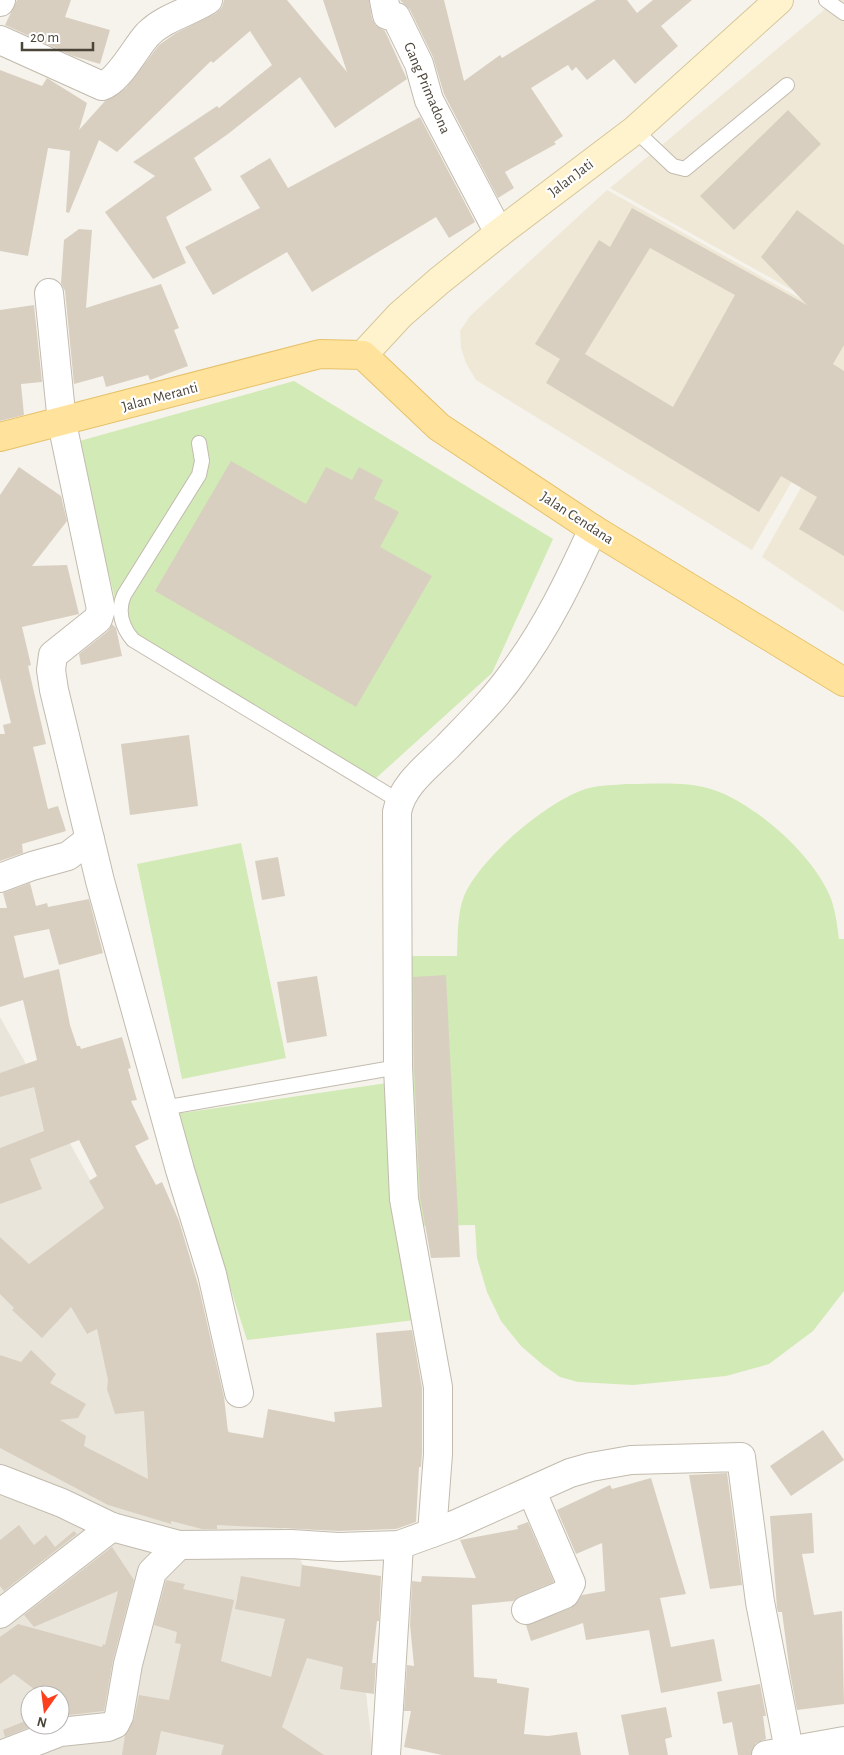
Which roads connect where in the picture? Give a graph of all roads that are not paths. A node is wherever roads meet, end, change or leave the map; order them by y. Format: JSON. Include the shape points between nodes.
{"nodes":[{"id":1,"x":208,"y":0,"type":"edge"},
{"id":2,"x":384,"y":0,"type":"edge"},
{"id":3,"x":779,"y":0,"type":"edge"},
{"id":4,"x":826,"y":0,"type":"edge"},
{"id":5,"x":844,"y":13,"type":"edge"},
{"id":6,"x":0,"y":40,"type":"edge"},
{"id":7,"x":787,"y":85,"type":"dead end"},
{"id":8,"x":635,"y":130,"type":"junction"},
{"id":9,"x":499,"y":233,"type":"junction"},
{"id":10,"x":49,"y":293,"type":"dead end"},
{"id":11,"x":363,"y":355,"type":"junction"},
{"id":12,"x":62,"y":423,"type":"junction"},
{"id":13,"x":0,"y":437,"type":"edge"},
{"id":14,"x":199,"y":444,"type":"dead end"},
{"id":15,"x":593,"y":530,"type":"junction"},
{"id":16,"x":844,"y":682,"type":"edge"},
{"id":17,"x":399,"y":801,"type":"junction"},
{"id":18,"x":90,"y":839,"type":"junction"},
{"id":19,"x":0,"y":878,"type":"edge"},
{"id":20,"x":398,"y":1067,"type":"junction"},
{"id":21,"x":163,"y":1108,"type":"junction"},
{"id":22,"x":239,"y":1393,"type":"dead end"},
{"id":23,"x":0,"y":1479,"type":"edge"},
{"id":24,"x":532,"y":1492,"type":"junction"},
{"id":25,"x":112,"y":1526,"type":"junction"},
{"id":26,"x":432,"y":1533,"type":"junction"},
{"id":27,"x":179,"y":1544,"type":"junction"},
{"id":28,"x":399,"y":1545,"type":"junction"},
{"id":29,"x":526,"y":1610,"type":"dead end"},
{"id":30,"x":0,"y":1614,"type":"edge"},
{"id":31,"x":844,"y":1741,"type":"edge"},
{"id":32,"x":781,"y":1754,"type":"edge"},
{"id":33,"x":1,"y":1755,"type":"edge"},
{"id":34,"x":386,"y":1755,"type":"edge"}],
"edges":[{"from":1,"to":6,"type":"street","via":[[159,24],[113,80],[102,86]]},
{"from":2,"to":9,"type":"street","name":"Gang Primadona","via":[[387,15],[396,17],[419,64],[429,100]]},
{"from":3,"to":8,"type":"street","name":"Jalan Jati"},
{"from":4,"to":5,"type":"lane"},
{"from":7,"to":8,"type":"lane","via":[[685,169],[673,166]]},
{"from":8,"to":9,"type":"street","name":"Jalan Jati"},
{"from":9,"to":11,"type":"street","name":"Jalan Jati","via":[[400,315]]},
{"from":10,"to":12,"type":"street"},
{"from":11,"to":12,"type":"main road","name":"Jalan Meranti","via":[[320,354]]},
{"from":11,"to":15,"type":"main road","name":"Jalan Cendana","via":[[439,427]]},
{"from":12,"to":13,"type":"main road","name":"Jalan Meranti"},
{"from":12,"to":18,"type":"street","via":[[101,614],[53,655],[51,670]]},
{"from":14,"to":17,"type":"lane","via":[[202,461],[199,475],[120,604],[126,631],[133,640]]},
{"from":15,"to":16,"type":"main road","name":"Jalan Cendana"},
{"from":15,"to":17,"type":"street","via":[[558,601],[514,672],[491,702],[412,783]]},
{"from":17,"to":20,"type":"street"},
{"from":18,"to":19,"type":"street","via":[[68,856]]},
{"from":18,"to":21,"type":"street"},
{"from":20,"to":21,"type":"lane"},
{"from":20,"to":26,"type":"street","via":[[404,1199],[438,1387],[438,1454]]},
{"from":21,"to":22,"type":"street","via":[[212,1274]]},
{"from":23,"to":25,"type":"street"},
{"from":24,"to":26,"type":"street"},
{"from":24,"to":29,"type":"street","via":[[571,1583],[565,1594]]},
{"from":24,"to":32,"type":"street","via":[[570,1473],[611,1462],[741,1457]]},
{"from":25,"to":27,"type":"street"},
{"from":25,"to":30,"type":"street"},
{"from":26,"to":28,"type":"street"},
{"from":27,"to":28,"type":"street","via":[[291,1544],[338,1548]]},
{"from":27,"to":33,"type":"street","via":[[152,1572],[128,1664],[120,1716],[115,1724],[60,1732]]},
{"from":28,"to":34,"type":"street"},
{"from":31,"to":32,"type":"street"}]}
